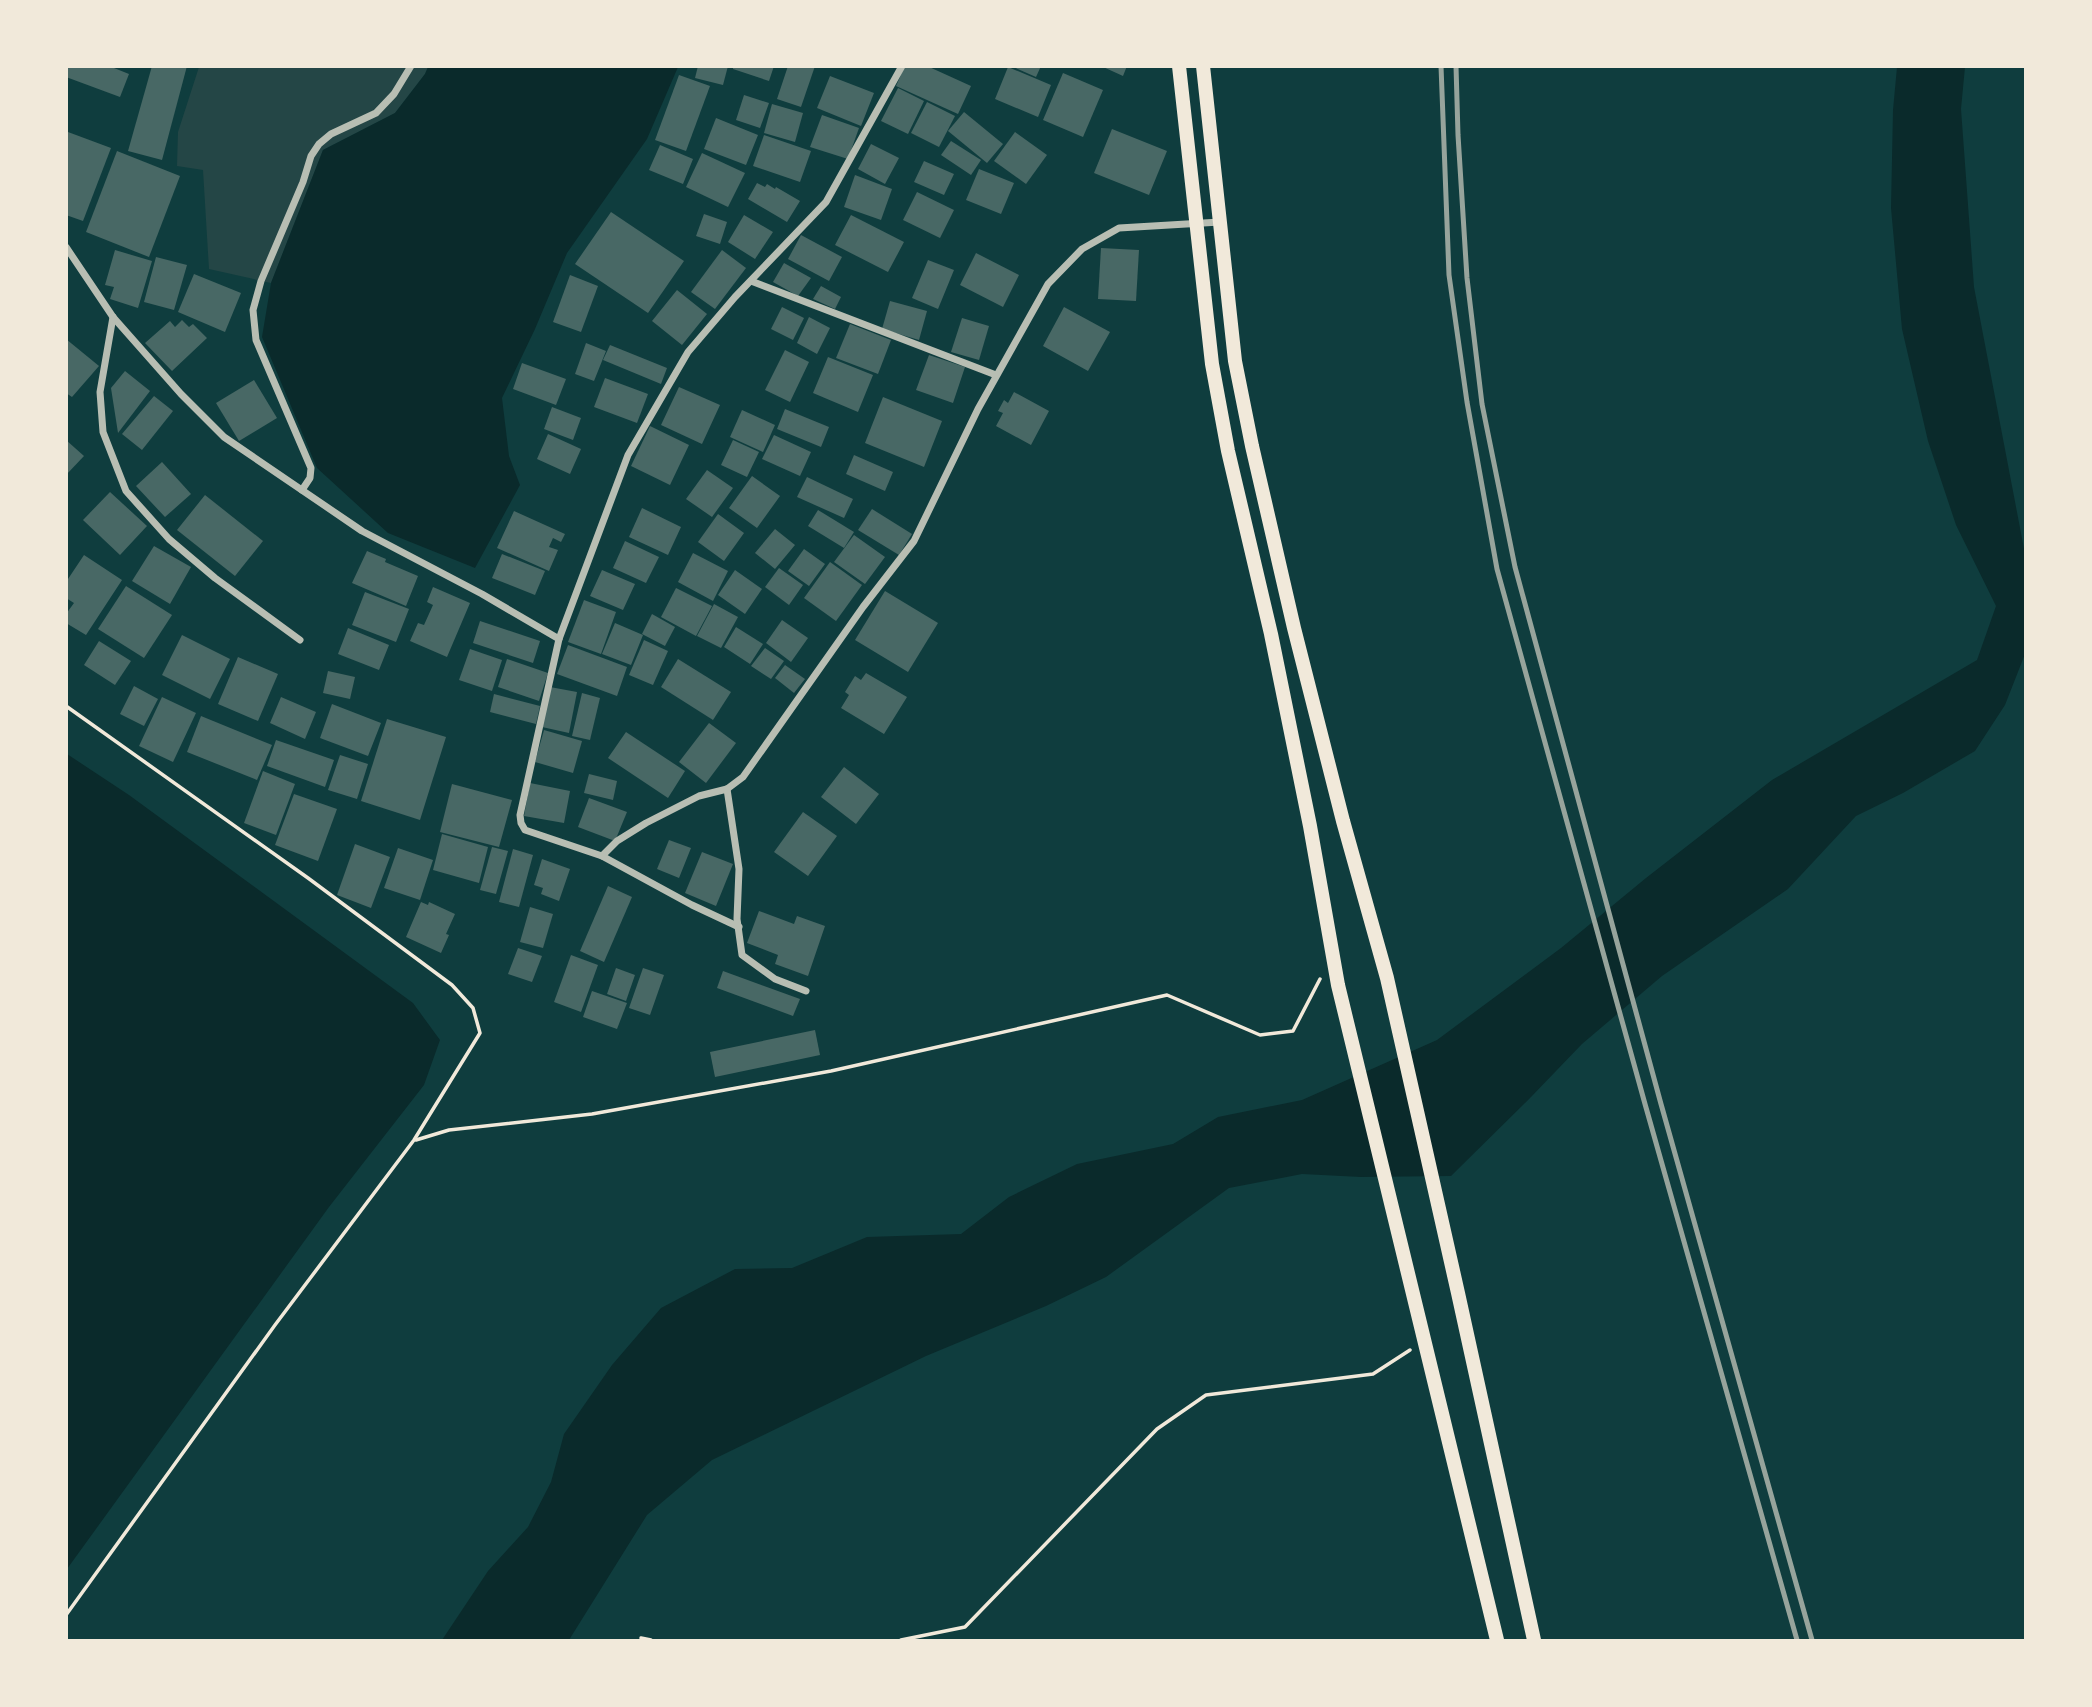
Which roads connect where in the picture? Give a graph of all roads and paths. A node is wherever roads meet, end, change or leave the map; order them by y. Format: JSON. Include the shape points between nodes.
{"nodes":[{"id":1,"x":411,"y":66,"type":"edge"},
{"id":2,"x":902,"y":66,"type":"edge"},
{"id":3,"x":1179,"y":66,"type":"edge"},
{"id":4,"x":1203,"y":66,"type":"edge"},
{"id":5,"x":1220,"y":222,"type":"junction"},
{"id":6,"x":1196,"y":224,"type":"junction"},
{"id":7,"x":66,"y":247,"type":"edge"},
{"id":8,"x":751,"y":281,"type":"junction"},
{"id":9,"x":113,"y":317,"type":"junction"},
{"id":10,"x":996,"y":375,"type":"junction"},
{"id":11,"x":302,"y":489,"type":"junction"},
{"id":12,"x":559,"y":639,"type":"junction"},
{"id":13,"x":300,"y":640,"type":"dead end"},
{"id":14,"x":66,"y":706,"type":"edge"},
{"id":15,"x":727,"y":789,"type":"junction"},
{"id":16,"x":602,"y":856,"type":"junction"},
{"id":17,"x":738,"y":927,"type":"junction"},
{"id":18,"x":1333,"y":954,"type":"junction"},
{"id":19,"x":806,"y":990,"type":"dead end"},
{"id":20,"x":414,"y":1140,"type":"junction"},
{"id":21,"x":1424,"y":1342,"type":"junction"},
{"id":22,"x":66,"y":1615,"type":"edge"},
{"id":23,"x":641,"y":1638,"type":"dead end"},
{"id":24,"x":651,"y":1640,"type":"edge"},
{"id":25,"x":901,"y":1640,"type":"edge"},
{"id":26,"x":1497,"y":1640,"type":"edge"},
{"id":27,"x":1534,"y":1640,"type":"edge"}],
"edges":[{"from":1,"to":11,"type":"street","via":[[376,114],[331,134],[311,156],[253,310],[256,340],[311,468]]},
{"from":2,"to":8,"type":"street","via":[[826,202]]},
{"from":3,"to":6,"type":"highway"},
{"from":4,"to":5,"type":"highway"},
{"from":5,"to":6,"type":"street"},
{"from":5,"to":27,"type":"highway","via":[[1235,361],[1266,512],[1387,978]]},
{"from":6,"to":10,"type":"street","via":[[1119,228],[1082,249],[1048,284]]},
{"from":6,"to":18,"type":"highway","via":[[1212,364],[1271,634]]},
{"from":7,"to":9,"type":"street"},
{"from":8,"to":10,"type":"street"},
{"from":8,"to":12,"type":"street","via":[[688,352],[628,455]]},
{"from":9,"to":11,"type":"street","via":[[224,437]]},
{"from":9,"to":13,"type":"street","via":[[100,392],[103,432],[126,491],[169,539],[215,579]]},
{"from":10,"to":15,"type":"street","via":[[914,541],[743,777]]},
{"from":11,"to":12,"type":"street","via":[[362,531]]},
{"from":12,"to":16,"type":"street","via":[[521,823],[525,830]]},
{"from":14,"to":20,"type":"path","via":[[403,948],[452,985],[473,1008],[481,1033]]},
{"from":15,"to":16,"type":"street","via":[[699,796],[646,823]]},
{"from":15,"to":17,"type":"street","via":[[739,869]]},
{"from":16,"to":17,"type":"street"},
{"from":17,"to":19,"type":"street","via":[[742,955],[775,979]]},
{"from":18,"to":20,"type":"path","via":[[1293,1031],[1260,1035],[1167,995],[831,1071],[592,1114],[449,1130]]},
{"from":18,"to":21,"type":"highway"},
{"from":20,"to":22,"type":"path"},
{"from":21,"to":25,"type":"path","via":[[1373,1374],[1206,1395],[1157,1429],[965,1627]]},
{"from":21,"to":26,"type":"highway"},
{"from":23,"to":24,"type":"path"}]}
